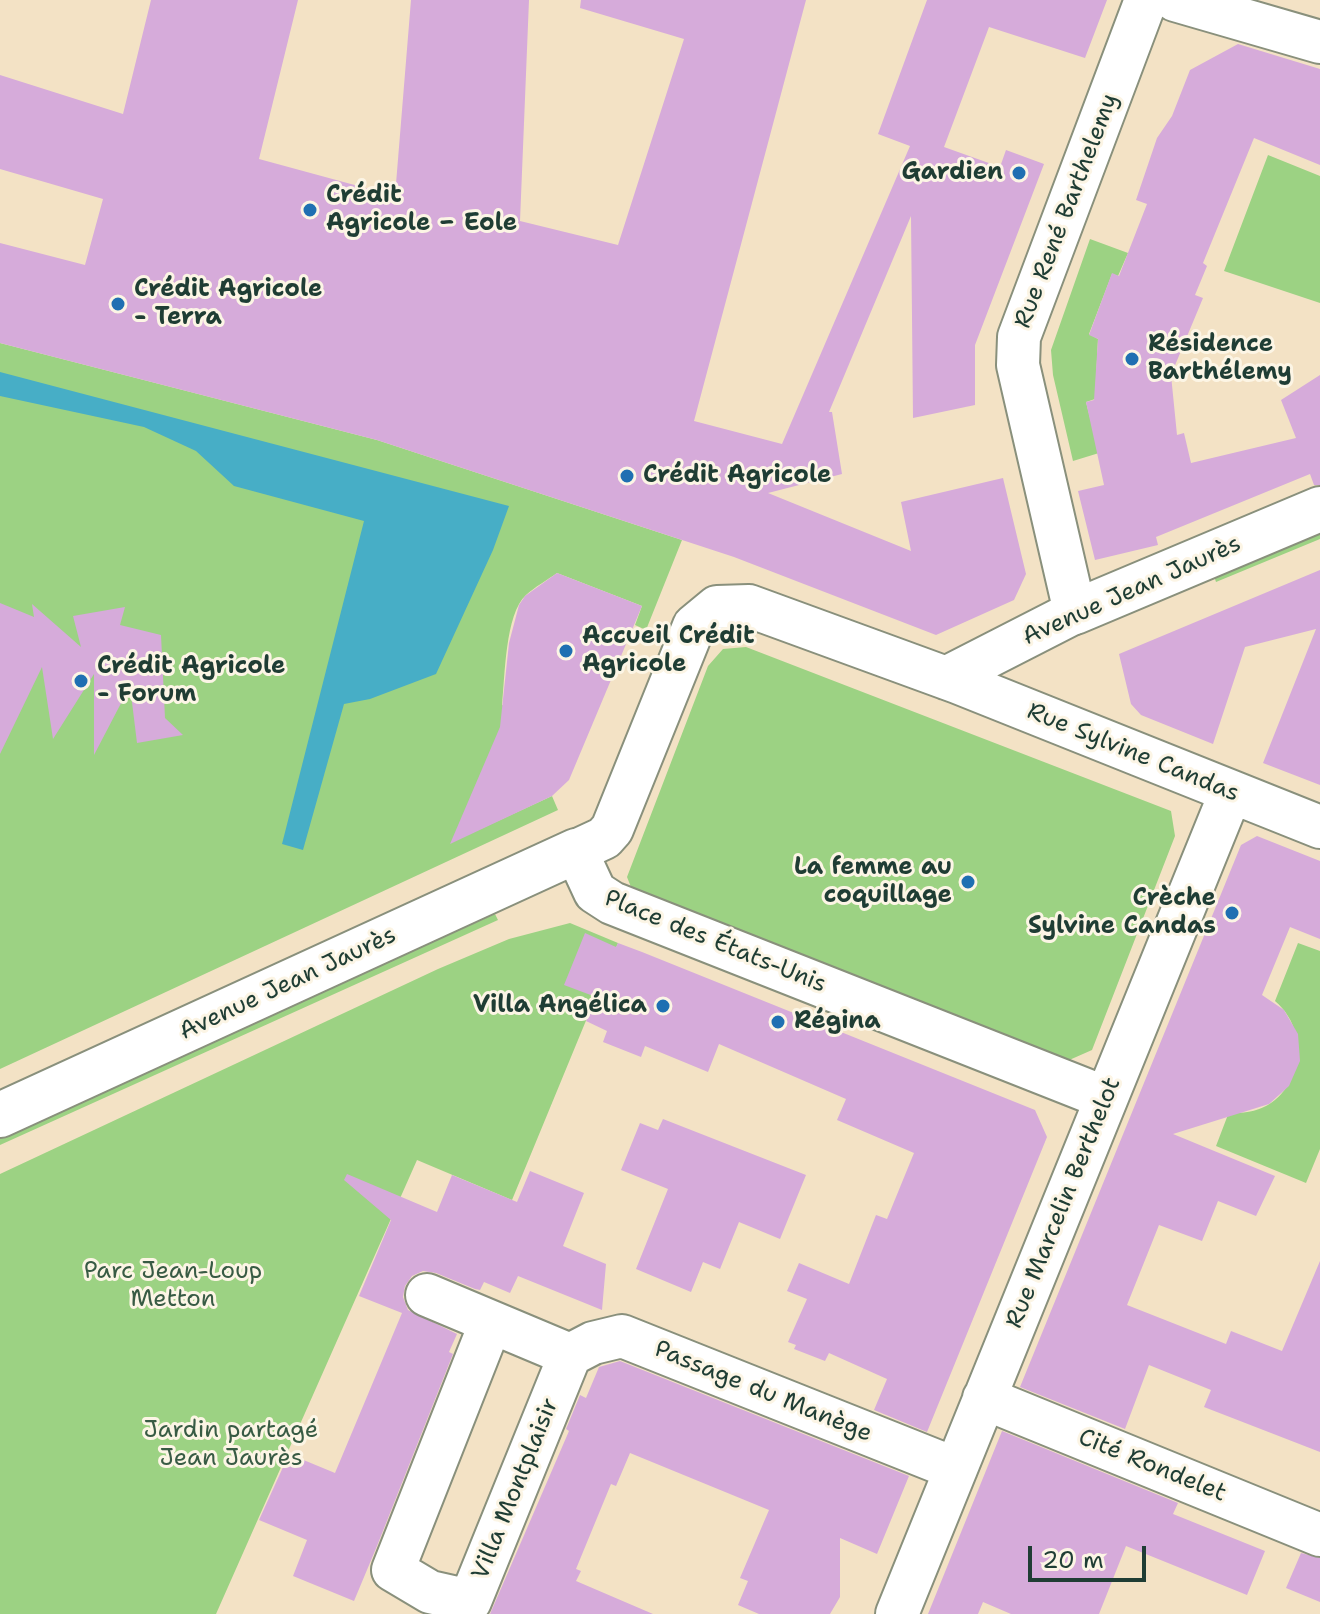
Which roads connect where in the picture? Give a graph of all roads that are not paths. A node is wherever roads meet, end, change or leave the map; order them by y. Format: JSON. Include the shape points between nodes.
{"nodes":[{"id":1,"x":1146,"y":0,"type":"edge"},
{"id":2,"x":1175,"y":0,"type":"edge"},
{"id":3,"x":1320,"y":42,"type":"edge"},
{"id":4,"x":1320,"y":509,"type":"edge"},
{"id":5,"x":1075,"y":612,"type":"junction"},
{"id":6,"x":946,"y":678,"type":"junction"},
{"id":7,"x":1231,"y":792,"type":"junction"},
{"id":8,"x":1320,"y":827,"type":"edge"},
{"id":9,"x":576,"y":851,"type":"junction"},
{"id":10,"x":1106,"y":1098,"type":"junction"},
{"id":11,"x":0,"y":1115,"type":"edge"},
{"id":12,"x":427,"y":1295,"type":"dead end"},
{"id":13,"x":491,"y":1322,"type":"junction"},
{"id":14,"x":570,"y":1355,"type":"junction"},
{"id":15,"x":984,"y":1398,"type":"junction"},
{"id":16,"x":956,"y":1469,"type":"junction"},
{"id":17,"x":1320,"y":1535,"type":"edge"},
{"id":18,"x":897,"y":1614,"type":"edge"}],
"edges":[{"from":1,"to":5,"type":"street","name":"Rue René Barthelemy","via":[[1019,337],[1018,365]]},
{"from":2,"to":3,"type":"street"},
{"from":4,"to":5,"type":"street","name":"Avenue Jean Jaurès"},
{"from":5,"to":6,"type":"street","name":"Avenue Jean Jaurès"},
{"from":6,"to":7,"type":"street","name":"Rue Sylvine Candas"},
{"from":6,"to":9,"type":"street","via":[[749,606],[717,607],[694,626],[612,829]]},
{"from":7,"to":8,"type":"street","name":"Rue Sylvine Candas"},
{"from":7,"to":10,"type":"street","name":"Rue Marcelin Berthelot"},
{"from":9,"to":10,"type":"street","name":"Place des États-Unis","via":[[595,892],[612,903]]},
{"from":9,"to":11,"type":"street","name":"Avenue Jean Jaurès"},
{"from":10,"to":15,"type":"street","name":"Rue Marcelin Berthelot"},
{"from":12,"to":13,"type":"street"},
{"from":13,"to":14,"type":"street"},
{"from":13,"to":14,"type":"street","name":"Villa Montplaisir","via":[[393,1570],[430,1592],[470,1601]]},
{"from":14,"to":16,"type":"street","name":"Passage du Manège","via":[[622,1336]]},
{"from":15,"to":16,"type":"street","name":"Rue Marcelin Berthelot"},
{"from":15,"to":17,"type":"street","name":"Cité Rondelet"},
{"from":16,"to":18,"type":"street","name":"Rue Marcelin Berthelot"}]}
